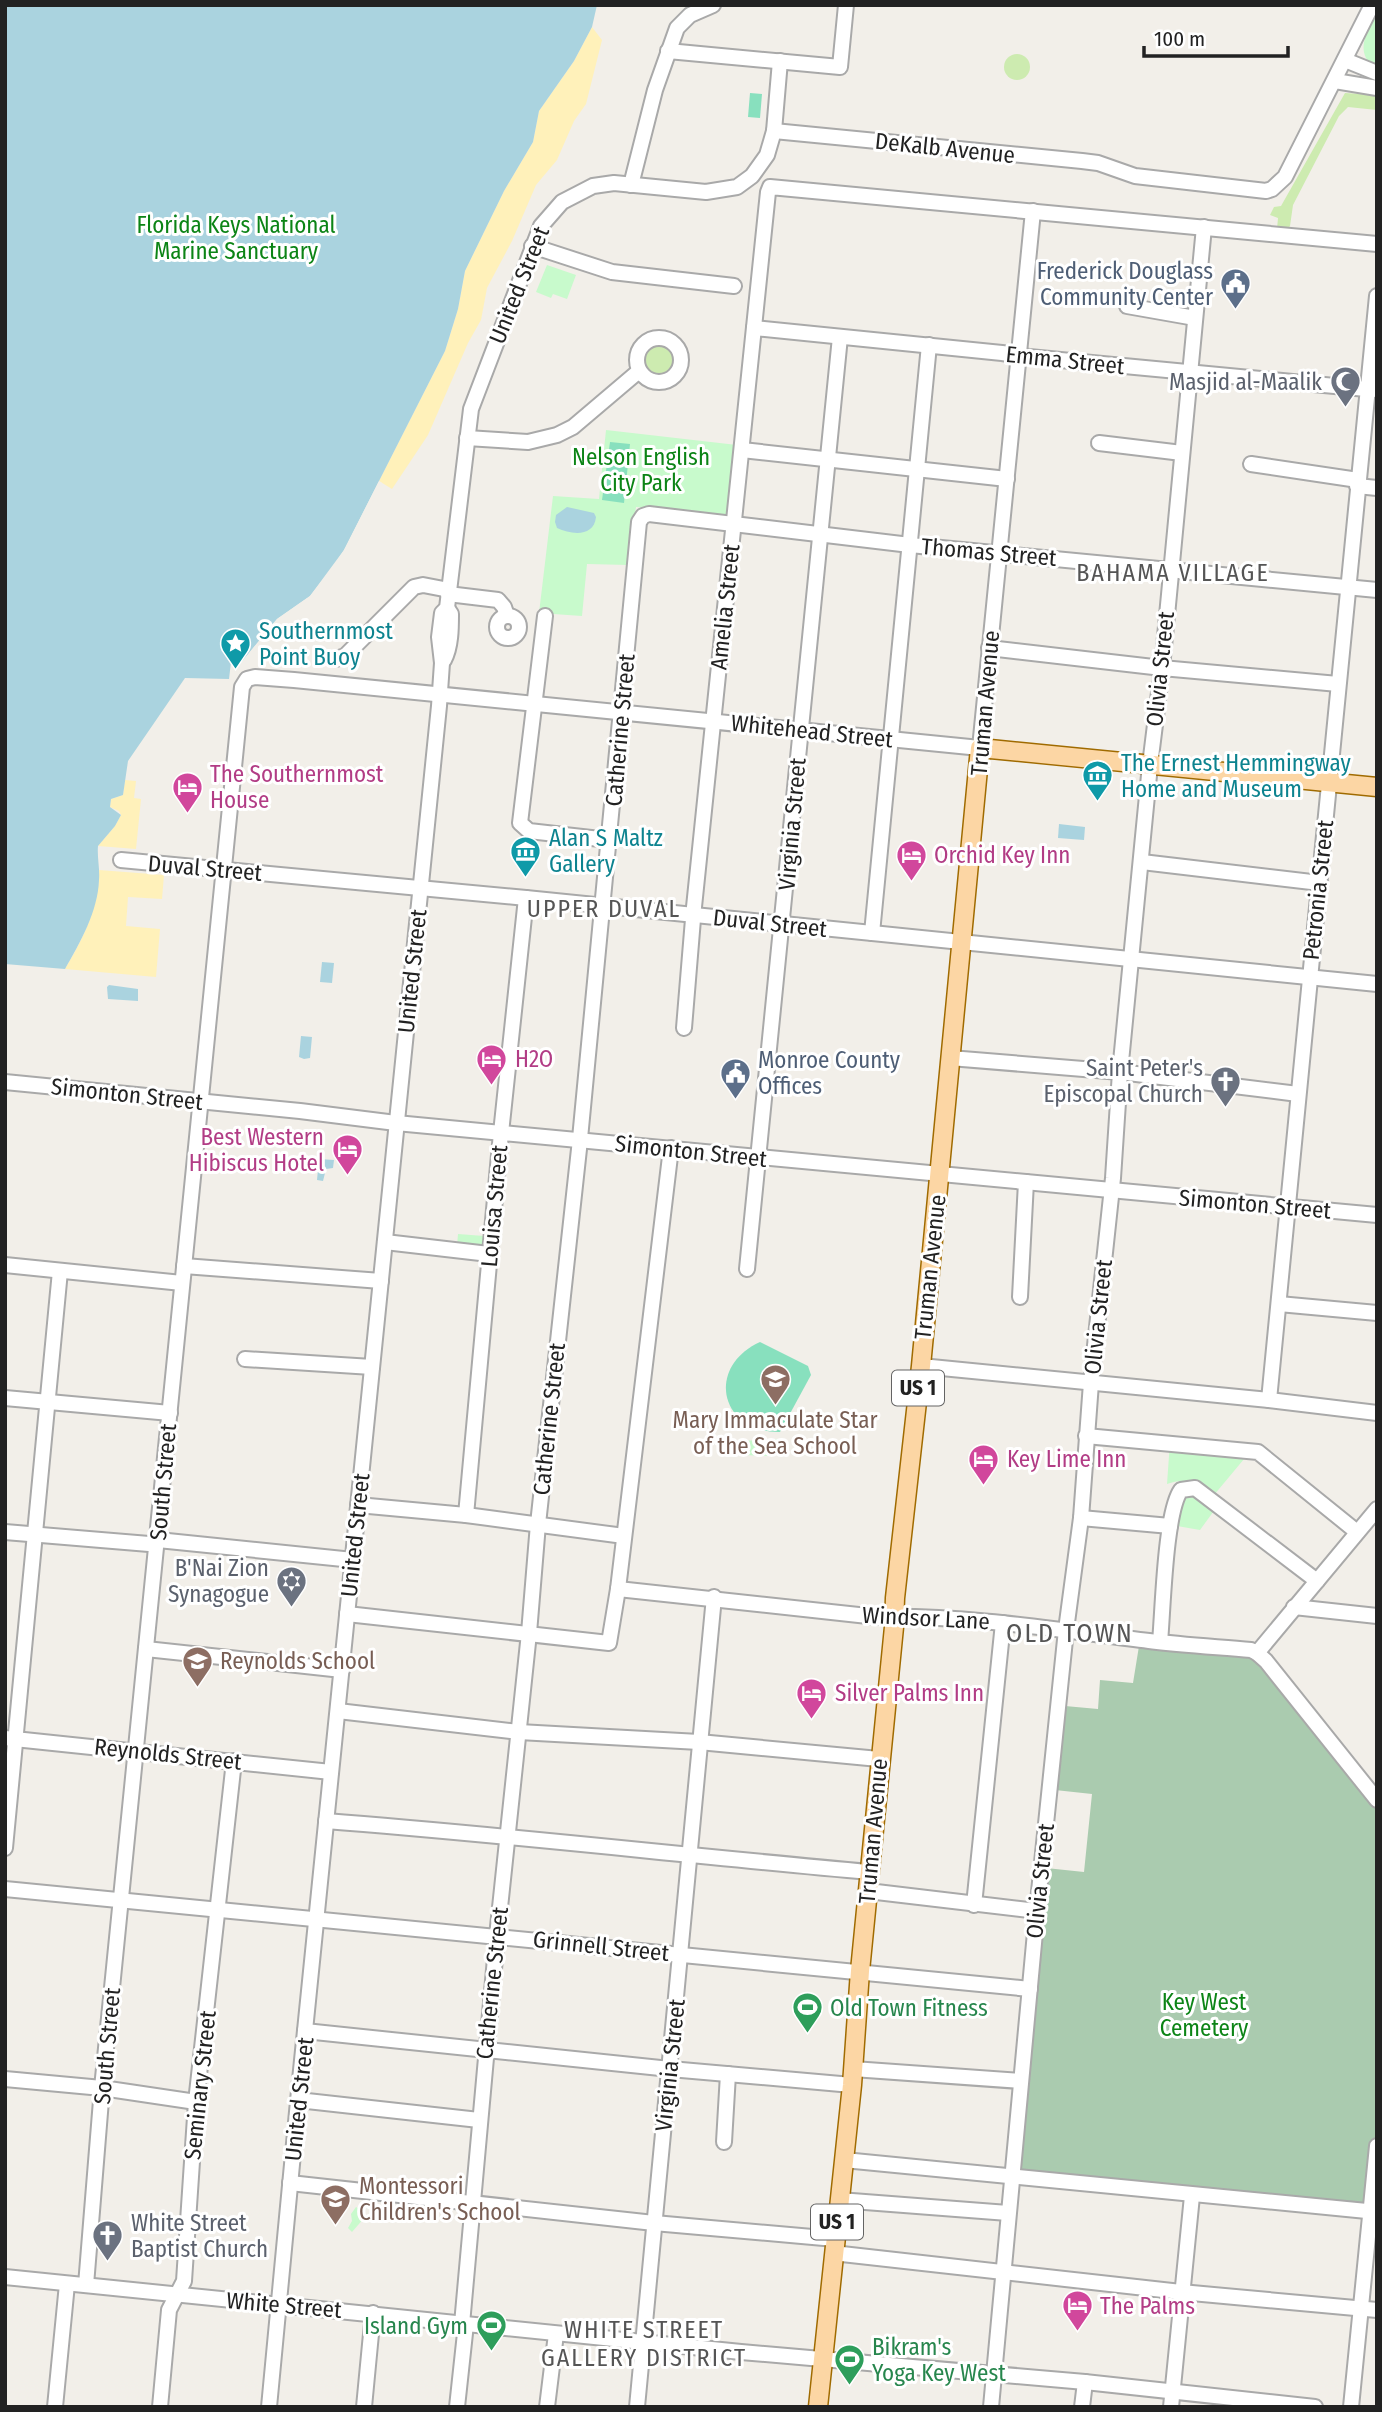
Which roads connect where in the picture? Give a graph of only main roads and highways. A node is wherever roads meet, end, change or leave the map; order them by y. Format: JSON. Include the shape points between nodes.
{"nodes":[{"id":1,"x":980,"y":748,"type":"joint"},
{"id":2,"x":1377,"y":788,"type":"edge"},
{"id":3,"x":818,"y":2407,"type":"edge"}],
"edges":[{"from":1,"to":2,"type":"main road","name":"Whitehead Street"},
{"from":1,"to":3,"type":"main road","name":"Truman Avenue","number":"US 1"}]}
